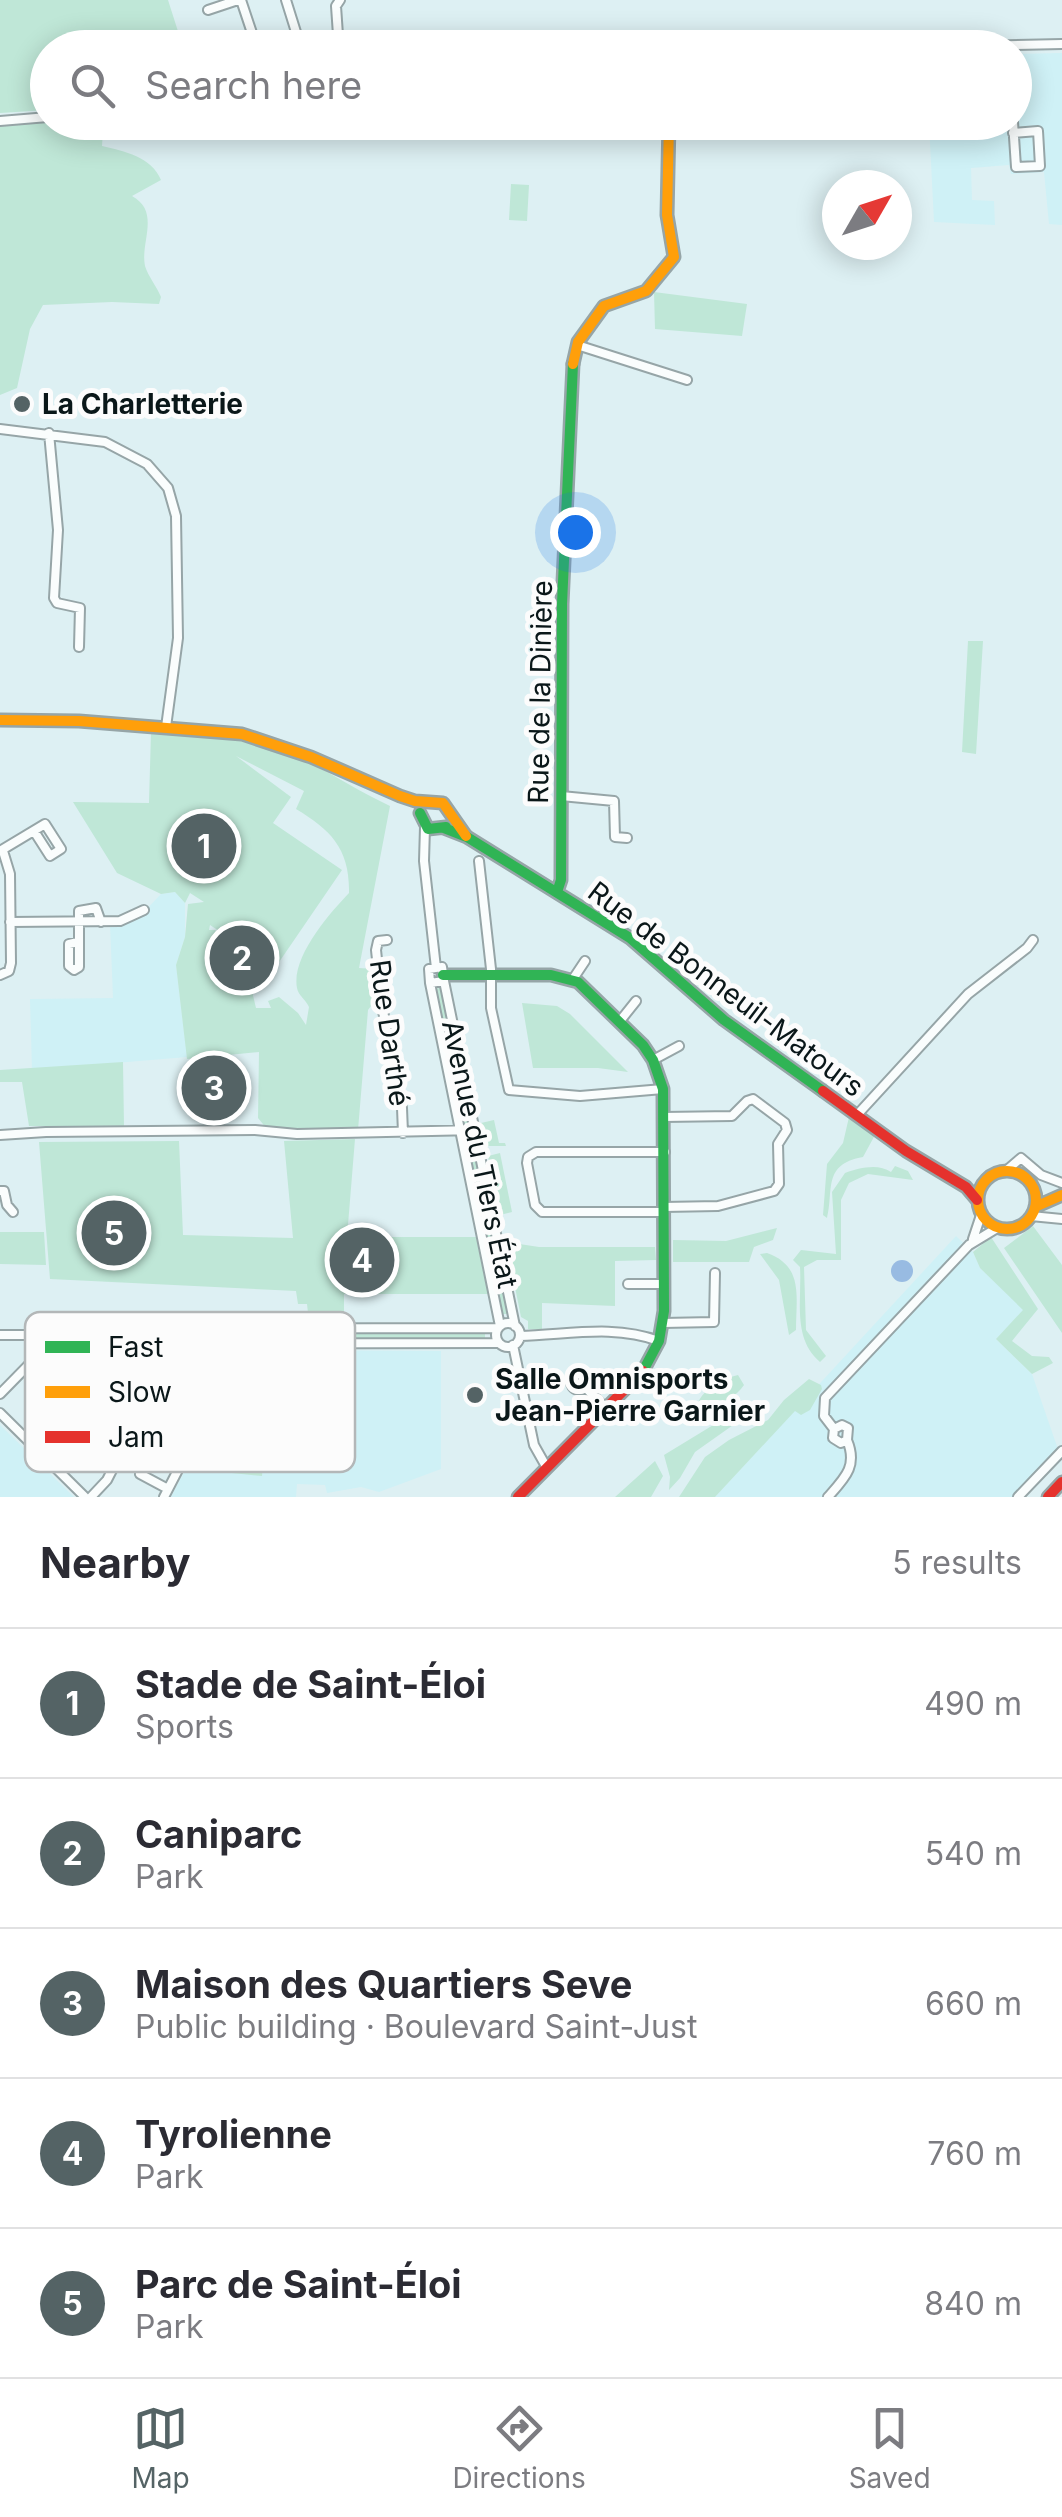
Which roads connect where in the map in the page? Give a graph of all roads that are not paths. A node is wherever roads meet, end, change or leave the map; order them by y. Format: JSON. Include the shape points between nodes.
{"nodes":[{"id":1,"x":239,"y":0,"type":"edge"},
{"id":2,"x":286,"y":0,"type":"edge"},
{"id":3,"x":340,"y":0,"type":"edge"},
{"id":4,"x":208,"y":10,"type":"dead end"},
{"id":5,"x":250,"y":30,"type":"edge"},
{"id":6,"x":295,"y":30,"type":"edge"},
{"id":7,"x":338,"y":30,"type":"edge"},
{"id":8,"x":1062,"y":44,"type":"edge"},
{"id":9,"x":1032,"y":45,"type":"edge"},
{"id":10,"x":30,"y":118,"type":"edge"},
{"id":11,"x":0,"y":121,"type":"edge"},
{"id":12,"x":1032,"y":130,"type":"edge"},
{"id":13,"x":668,"y":140,"type":"edge"},
{"id":14,"x":1014,"y":140,"type":"edge"},
{"id":15,"x":577,"y":345,"type":"junction"},
{"id":16,"x":687,"y":380,"type":"dead end"},
{"id":17,"x":0,"y":428,"type":"edge"},
{"id":18,"x":49,"y":433,"type":"junction"},
{"id":19,"x":79,"y":647,"type":"dead end"},
{"id":20,"x":0,"y":720,"type":"edge"},
{"id":21,"x":166,"y":727,"type":"junction"},
{"id":22,"x":561,"y":796,"type":"junction"},
{"id":23,"x":424,"y":808,"type":"junction"},
{"id":24,"x":450,"y":817,"type":"junction"},
{"id":25,"x":435,"y":829,"type":"junction"},
{"id":26,"x":34,"y":831,"type":"junction"},
{"id":27,"x":467,"y":836,"type":"junction"},
{"id":28,"x":627,"y":838,"type":"dead end"},
{"id":29,"x":1,"y":851,"type":"edge"},
{"id":30,"x":479,"y":861,"type":"dead end"},
{"id":31,"x":557,"y":892,"type":"junction"},
{"id":32,"x":144,"y":910,"type":"dead end"},
{"id":33,"x":10,"y":922,"type":"junction"},
{"id":34,"x":79,"y":922,"type":"junction"},
{"id":35,"x":101,"y":922,"type":"junction"},
{"id":36,"x":387,"y":940,"type":"dead end"},
{"id":37,"x":1033,"y":940,"type":"dead end"},
{"id":38,"x":78,"y":942,"type":"dead end"},
{"id":39,"x":586,"y":962,"type":"dead end"},
{"id":40,"x":0,"y":975,"type":"edge"},
{"id":41,"x":441,"y":975,"type":"junction"},
{"id":42,"x":490,"y":975,"type":"junction"},
{"id":43,"x":573,"y":980,"type":"junction"},
{"id":44,"x":636,"y":1001,"type":"dead end"},
{"id":45,"x":620,"y":1021,"type":"junction"},
{"id":46,"x":679,"y":1046,"type":"dead end"},
{"id":47,"x":652,"y":1060,"type":"junction"},
{"id":48,"x":663,"y":1089,"type":"junction"},
{"id":49,"x":857,"y":1115,"type":"junction"},
{"id":50,"x":664,"y":1117,"type":"junction"},
{"id":51,"x":476,"y":1130,"type":"junction"},
{"id":52,"x":402,"y":1133,"type":"junction"},
{"id":53,"x":462,"y":1133,"type":"junction"},
{"id":54,"x":0,"y":1135,"type":"edge"},
{"id":55,"x":665,"y":1152,"type":"junction"},
{"id":56,"x":1007,"y":1170,"type":"junction"},
{"id":57,"x":956,"y":1180,"type":"junction"},
{"id":58,"x":985,"y":1180,"type":"junction"},
{"id":59,"x":1062,"y":1183,"type":"edge"},
{"id":60,"x":1034,"y":1188,"type":"junction"},
{"id":61,"x":0,"y":1190,"type":"edge"},
{"id":62,"x":1062,"y":1194,"type":"edge"},
{"id":63,"x":976,"y":1200,"type":"junction"},
{"id":64,"x":664,"y":1210,"type":"junction"},
{"id":65,"x":13,"y":1212,"type":"dead end"},
{"id":66,"x":1033,"y":1212,"type":"junction"},
{"id":67,"x":981,"y":1215,"type":"junction"},
{"id":68,"x":1060,"y":1222,"type":"edge"},
{"id":69,"x":997,"y":1228,"type":"junction"},
{"id":70,"x":970,"y":1244,"type":"junction"},
{"id":71,"x":716,"y":1272,"type":"dead end"},
{"id":72,"x":628,"y":1284,"type":"dead end"},
{"id":73,"x":664,"y":1284,"type":"junction"},
{"id":74,"x":663,"y":1323,"type":"junction"},
{"id":75,"x":515,"y":1326,"type":"junction"},
{"id":76,"x":498,"y":1327,"type":"junction"},
{"id":77,"x":355,"y":1329,"type":"edge"},
{"id":78,"x":0,"y":1335,"type":"edge"},
{"id":79,"x":25,"y":1336,"type":"edge"},
{"id":80,"x":520,"y":1336,"type":"junction"},
{"id":81,"x":659,"y":1341,"type":"junction"},
{"id":82,"x":496,"y":1343,"type":"junction"},
{"id":83,"x":355,"y":1344,"type":"edge"},
{"id":84,"x":513,"y":1344,"type":"junction"},
{"id":85,"x":25,"y":1366,"type":"edge"},
{"id":86,"x":584,"y":1387,"type":"dead end"},
{"id":87,"x":0,"y":1394,"type":"edge"},
{"id":88,"x":606,"y":1409,"type":"junction"},
{"id":89,"x":0,"y":1413,"type":"edge"},
{"id":90,"x":25,"y":1438,"type":"edge"},
{"id":91,"x":1062,"y":1450,"type":"edge"},
{"id":92,"x":547,"y":1468,"type":"junction"},
{"id":93,"x":61,"y":1472,"type":"edge"},
{"id":94,"x":111,"y":1472,"type":"edge"},
{"id":95,"x":140,"y":1474,"type":"dead end"},
{"id":96,"x":1062,"y":1482,"type":"edge"},
{"id":97,"x":166,"y":1493,"type":"edge"},
{"id":98,"x":88,"y":1497,"type":"edge"},
{"id":99,"x":518,"y":1497,"type":"edge"},
{"id":100,"x":828,"y":1497,"type":"edge"},
{"id":101,"x":1018,"y":1497,"type":"edge"},
{"id":102,"x":1048,"y":1497,"type":"edge"}],
"edges":[{"from":1,"to":4,"type":"street"},
{"from":1,"to":5,"type":"street"},
{"from":2,"to":6,"type":"street"},
{"from":3,"to":7,"type":"street"},
{"from":8,"to":9,"type":"street"},
{"from":10,"to":11,"type":"street"},
{"from":12,"to":14,"type":"street","via":[[1038,131],[1040,166],[1016,166]]},
{"from":13,"to":15,"type":"main road","name":"Rue de la Dinière","via":[[666,215],[674,257],[646,291],[604,306]]},
{"from":15,"to":16,"type":"street"},
{"from":15,"to":22,"type":"main road","name":"Rue de la Dinière","via":[[562,604]]},
{"from":17,"to":18,"type":"street"},
{"from":18,"to":19,"type":"street","via":[[58,534],[54,598],[80,608]]},
{"from":18,"to":21,"type":"street","via":[[126,451],[158,473],[171,493],[178,638]]},
{"from":20,"to":21,"type":"main road"},
{"from":21,"to":23,"type":"main road","via":[[259,738]]},
{"from":22,"to":28,"type":"street","via":[[614,801],[615,837]]},
{"from":22,"to":31,"type":"main road","name":"Rue de la Dinière"},
{"from":23,"to":24,"type":"main road","name":"Rue de Bonneuil-Matours","via":[[443,802]]},
{"from":23,"to":25,"type":"main road"},
{"from":24,"to":25,"type":"main road"},
{"from":24,"to":27,"type":"main road","name":"Rue de Bonneuil-Matours"},
{"from":25,"to":27,"type":"main road","name":"Rue de Bonneuil-Matours"},
{"from":25,"to":41,"type":"street","name":"Avenue du Tiers État","via":[[424,852]]},
{"from":26,"to":26,"type":"street","via":[[50,856],[61,849],[45,824]]},
{"from":26,"to":29,"type":"street"},
{"from":27,"to":31,"type":"main road","name":"Rue de Bonneuil-Matours"},
{"from":29,"to":33,"type":"street","via":[[10,874]]},
{"from":30,"to":42,"type":"street"},
{"from":31,"to":49,"type":"main road","name":"Rue de Bonneuil-Matours","via":[[630,938],[696,998]]},
{"from":32,"to":35,"type":"street"},
{"from":33,"to":34,"type":"street"},
{"from":33,"to":40,"type":"street","via":[[10,968]]},
{"from":34,"to":35,"type":"street"},
{"from":34,"to":35,"type":"street","via":[[80,910],[96,908]]},
{"from":34,"to":38,"type":"street"},
{"from":36,"to":52,"type":"street","name":"Rue Darthé","via":[[378,941],[376,950]]},
{"from":37,"to":49,"type":"street","via":[[969,993]]},
{"from":39,"to":43,"type":"street"},
{"from":41,"to":42,"type":"main road"},
{"from":41,"to":51,"type":"street","name":"Avenue du Tiers État"},
{"from":41,"to":53,"type":"street","name":"Avenue du Tiers État","via":[[429,969]]},
{"from":42,"to":43,"type":"main road"},
{"from":42,"to":48,"type":"street","via":[[509,1090],[580,1096]]},
{"from":43,"to":45,"type":"main road"},
{"from":44,"to":45,"type":"street"},
{"from":45,"to":47,"type":"main road"},
{"from":46,"to":47,"type":"street"},
{"from":47,"to":48,"type":"main road"},
{"from":48,"to":50,"type":"main road"},
{"from":49,"to":57,"type":"main road","name":"Rue de Bonneuil-Matours"},
{"from":50,"to":55,"type":"main road"},
{"from":50,"to":64,"type":"street","via":[[732,1116],[753,1099],[787,1130],[778,1144],[774,1191],[718,1206]]},
{"from":51,"to":53,"type":"street"},
{"from":51,"to":75,"type":"street","name":"Avenue du Tiers État"},
{"from":52,"to":53,"type":"street"},
{"from":52,"to":54,"type":"street"},
{"from":53,"to":76,"type":"street","name":"Avenue du Tiers État"},
{"from":55,"to":64,"type":"main road"},
{"from":55,"to":64,"type":"street","via":[[536,1152],[527,1160],[542,1212]]},
{"from":56,"to":58,"type":"main road"},
{"from":56,"to":59,"type":"street","via":[[1021,1158]]},
{"from":56,"to":60,"type":"main road"},
{"from":57,"to":58,"type":"main road"},
{"from":57,"to":63,"type":"main road","name":"Rue de Bonneuil-Matours"},
{"from":58,"to":63,"type":"main road"},
{"from":60,"to":62,"type":"main road"},
{"from":60,"to":66,"type":"main road"},
{"from":61,"to":65,"type":"street"},
{"from":62,"to":66,"type":"main road"},
{"from":63,"to":67,"type":"main road"},
{"from":64,"to":73,"type":"main road"},
{"from":66,"to":68,"type":"street"},
{"from":66,"to":69,"type":"main road","via":[[1016,1228]]},
{"from":67,"to":69,"type":"main road"},
{"from":67,"to":70,"type":"street"},
{"from":69,"to":70,"type":"street"},
{"from":70,"to":100,"type":"street","via":[[824,1398],[835,1440],[847,1440],[853,1454],[847,1476]]},
{"from":71,"to":74,"type":"street","via":[[714,1322]]},
{"from":72,"to":73,"type":"street"},
{"from":73,"to":74,"type":"main road"},
{"from":74,"to":81,"type":"main road"},
{"from":75,"to":76,"type":"street"},
{"from":75,"to":80,"type":"street","name":"Avenue du Tiers État"},
{"from":76,"to":77,"type":"street"},
{"from":76,"to":82,"type":"street","name":"Avenue du Tiers État"},
{"from":78,"to":79,"type":"street"},
{"from":80,"to":81,"type":"street","via":[[614,1330]]},
{"from":80,"to":84,"type":"street"},
{"from":81,"to":88,"type":"main road","via":[[643,1371]]},
{"from":82,"to":83,"type":"street"},
{"from":82,"to":84,"type":"street"},
{"from":84,"to":92,"type":"street","via":[[534,1446]]},
{"from":85,"to":87,"type":"street"},
{"from":86,"to":88,"type":"street"},
{"from":88,"to":92,"type":"main road"},
{"from":89,"to":90,"type":"street"},
{"from":91,"to":101,"type":"street"},
{"from":92,"to":99,"type":"main road"},
{"from":93,"to":98,"type":"street"},
{"from":94,"to":98,"type":"street"},
{"from":95,"to":97,"type":"street"},
{"from":96,"to":102,"type":"main road"}]}
